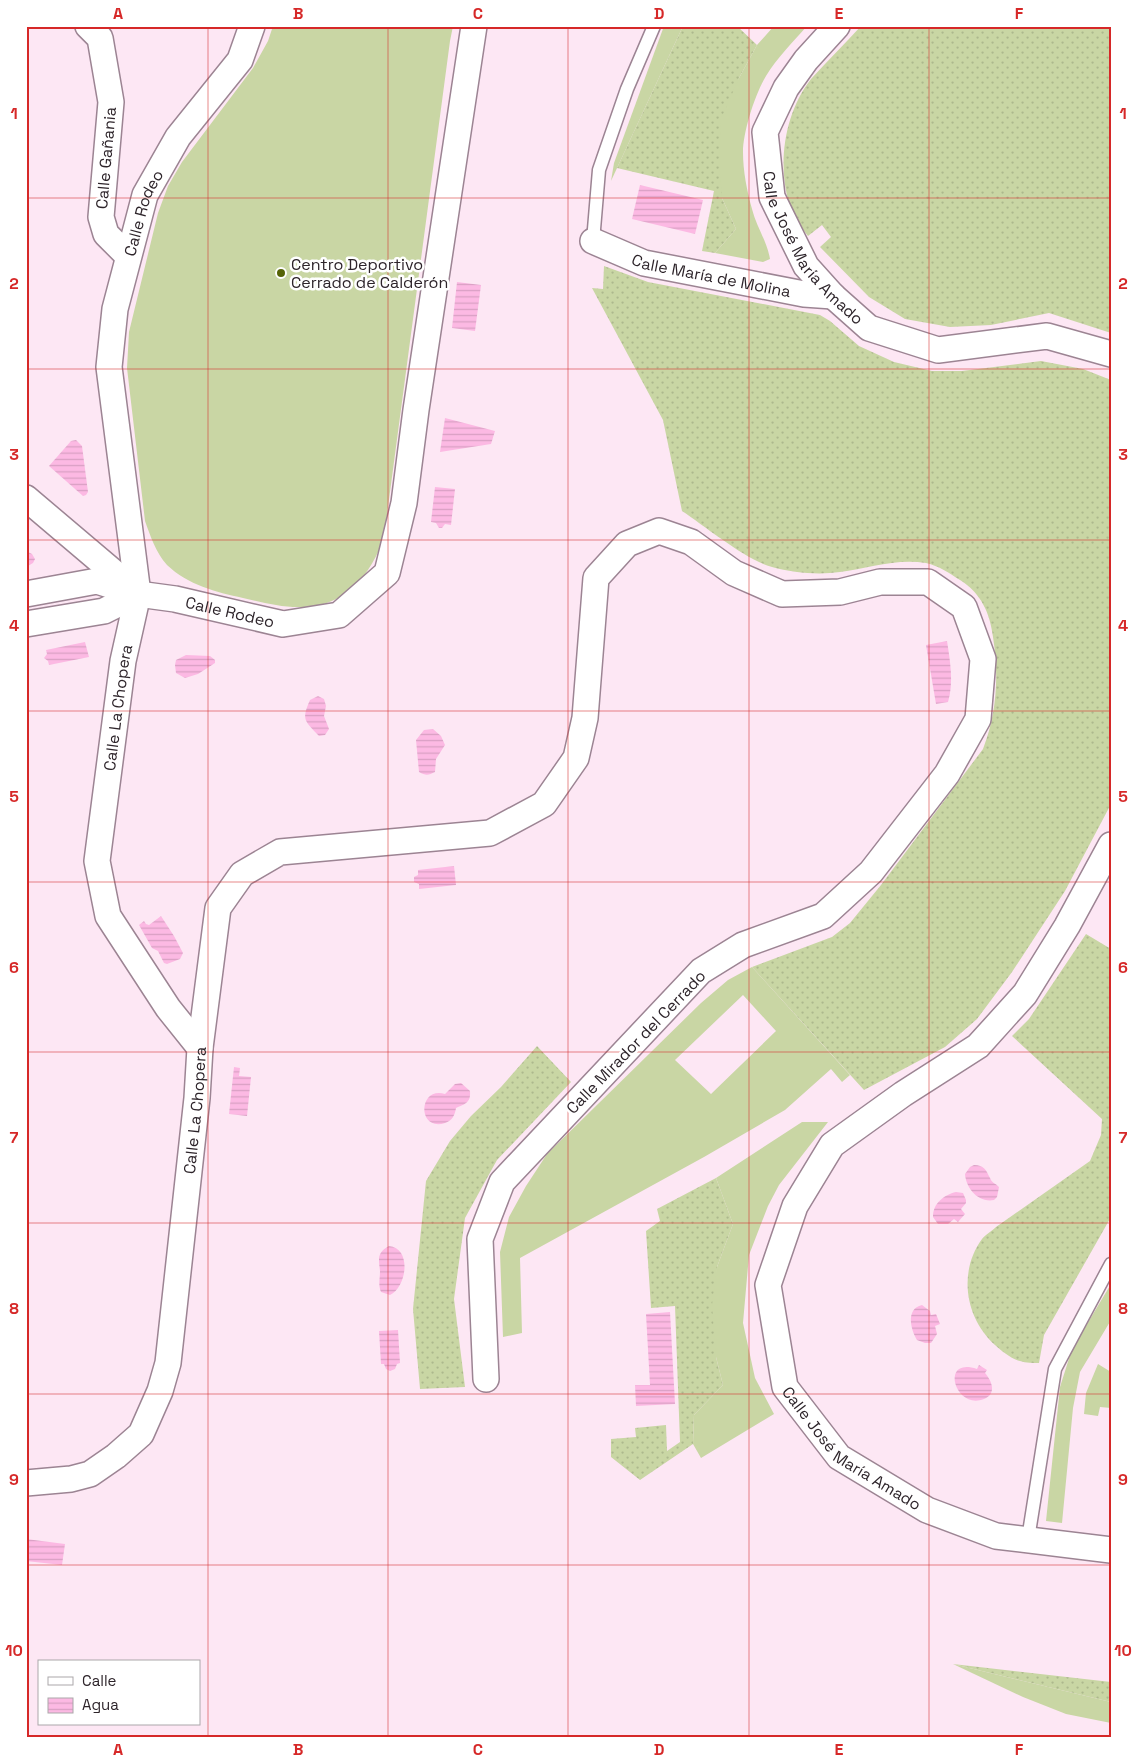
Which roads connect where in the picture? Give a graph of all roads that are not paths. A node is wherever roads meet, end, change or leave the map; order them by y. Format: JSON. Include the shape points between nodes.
{"nodes":[{"id":1,"x":88,"y":26,"type":"edge"},
{"id":2,"x":252,"y":26,"type":"edge"},
{"id":3,"x":474,"y":26,"type":"edge"},
{"id":4,"x":654,"y":26,"type":"edge"},
{"id":5,"x":837,"y":26,"type":"edge"},
{"id":6,"x":592,"y":242,"type":"joint"},
{"id":7,"x":128,"y":256,"type":"junction"},
{"id":8,"x":833,"y":296,"type":"junction"},
{"id":9,"x":1111,"y":354,"type":"edge"},
{"id":10,"x":26,"y":498,"type":"edge"},
{"id":11,"x":26,"y":594,"type":"edge"},
{"id":12,"x":138,"y":594,"type":"junction"},
{"id":13,"x":26,"y":624,"type":"edge"},
{"id":14,"x":1111,"y":845,"type":"edge"},
{"id":15,"x":200,"y":1048,"type":"junction"},
{"id":16,"x":1111,"y":1264,"type":"edge"},
{"id":17,"x":486,"y":1379,"type":"dead end"},
{"id":18,"x":26,"y":1483,"type":"edge"},
{"id":19,"x":1028,"y":1539,"type":"junction"},
{"id":20,"x":1111,"y":1550,"type":"edge"}],
"edges":[{"from":1,"to":7,"type":"street","name":"Calle Gañania","via":[[100,38],[111,102],[101,217],[106,234]]},
{"from":2,"to":7,"type":"street","name":"Calle Rodeo","via":[[240,60],[178,137],[145,195]]},
{"from":3,"to":12,"type":"street","name":"Calle Rodeo","via":[[404,503],[387,573],[339,615],[283,624],[175,599]]},
{"from":4,"to":6,"type":"lane","via":[[627,89],[599,170]]},
{"from":5,"to":8,"type":"street","name":"Calle José María Amado","via":[[786,88],[765,132],[772,197],[806,266]]},
{"from":6,"to":8,"type":"street","name":"Calle María de Molina","via":[[644,263],[804,294]]},
{"from":7,"to":12,"type":"street","name":"Calle Rodeo","via":[[115,309],[110,366]]},
{"from":8,"to":9,"type":"street","name":"Calle José María Amado","via":[[869,328],[938,350],[1047,336]]},
{"from":10,"to":12,"type":"street"},
{"from":11,"to":12,"type":"street","via":[[97,581]]},
{"from":12,"to":13,"type":"street","via":[[104,611]]},
{"from":12,"to":15,"type":"street","name":"Calle La Chopera","via":[[123,661],[97,861],[108,916],[168,1008]]},
{"from":14,"to":19,"type":"street","name":"Calle José María Amado","via":[[1025,994],[978,1046],[832,1146],[796,1206],[768,1285],[785,1387],[839,1457],[927,1510],[996,1536]]},
{"from":15,"to":17,"type":"street","name":"Calle Mirador del Cerrado","via":[[218,908],[242,874],[280,852],[490,832],[544,804],[576,758],[585,718],[596,578],[627,544],[659,531],[691,542],[734,573],[782,594],[840,592],[880,582],[928,582],[964,607],[983,659],[978,719],[947,774],[871,872],[823,916],[743,945],[702,971],[502,1182],[480,1239]]},
{"from":15,"to":18,"type":"street","name":"Calle La Chopera","via":[[168,1363],[160,1391],[141,1434],[90,1474]]},
{"from":16,"to":19,"type":"lane","via":[[1055,1369]]},
{"from":19,"to":20,"type":"street","name":"Calle José María Amado"}]}
